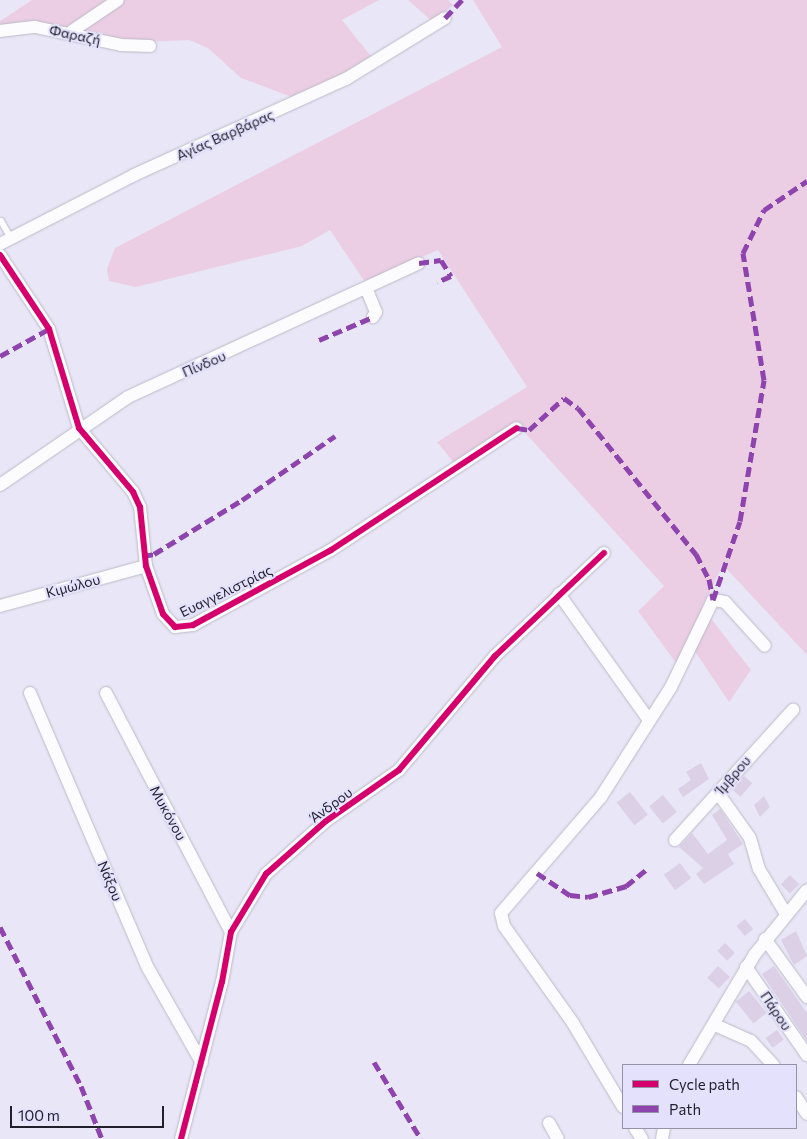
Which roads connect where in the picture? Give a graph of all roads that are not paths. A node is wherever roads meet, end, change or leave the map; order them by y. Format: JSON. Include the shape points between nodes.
{"nodes":[{"id":1,"x":118,"y":0,"type":"edge"},
{"id":2,"x":445,"y":18,"type":"dead end"},
{"id":3,"x":0,"y":31,"type":"edge"},
{"id":4,"x":72,"y":31,"type":"junction"},
{"id":5,"x":150,"y":46,"type":"dead end"},
{"id":6,"x":1,"y":221,"type":"edge"},
{"id":7,"x":5,"y":241,"type":"edge"},
{"id":8,"x":0,"y":255,"type":"edge"},
{"id":9,"x":420,"y":263,"type":"dead end"},
{"id":10,"x":367,"y":290,"type":"junction"},
{"id":11,"x":373,"y":317,"type":"dead end"},
{"id":12,"x":79,"y":428,"type":"junction"},
{"id":13,"x":517,"y":428,"type":"dead end"},
{"id":14,"x":0,"y":485,"type":"edge"},
{"id":15,"x":604,"y":553,"type":"dead end"},
{"id":16,"x":146,"y":566,"type":"junction"},
{"id":17,"x":559,"y":594,"type":"junction"},
{"id":18,"x":0,"y":606,"type":"edge"},
{"id":19,"x":765,"y":646,"type":"dead end"},
{"id":20,"x":30,"y":693,"type":"dead end"},
{"id":21,"x":106,"y":693,"type":"dead end"},
{"id":22,"x":793,"y":710,"type":"dead end"},
{"id":23,"x":648,"y":718,"type":"junction"},
{"id":24,"x":718,"y":793,"type":"junction"},
{"id":25,"x":675,"y":840,"type":"dead end"},
{"id":26,"x":806,"y":892,"type":"edge"},
{"id":27,"x":786,"y":914,"type":"junction"},
{"id":28,"x":231,"y":932,"type":"junction"},
{"id":29,"x":765,"y":939,"type":"junction"},
{"id":30,"x":746,"y":967,"type":"junction"},
{"id":31,"x":807,"y":997,"type":"edge"},
{"id":32,"x":715,"y":1025,"type":"junction"},
{"id":33,"x":807,"y":1055,"type":"edge"},
{"id":34,"x":202,"y":1063,"type":"junction"},
{"id":35,"x":690,"y":1064,"type":"edge"},
{"id":36,"x":772,"y":1064,"type":"edge"},
{"id":37,"x":797,"y":1099,"type":"edge"},
{"id":38,"x":622,"y":1105,"type":"edge"},
{"id":39,"x":807,"y":1114,"type":"edge"},
{"id":40,"x":549,"y":1123,"type":"dead end"},
{"id":41,"x":180,"y":1139,"type":"edge"},
{"id":42,"x":558,"y":1139,"type":"edge"}],
"edges":[{"from":1,"to":4,"type":"street"},
{"from":2,"to":7,"type":"street","name":"Αγίας Βαρβάρας","via":[[346,79],[134,175]]},
{"from":3,"to":4,"type":"street","name":"Φαραζή","via":[[35,27]]},
{"from":4,"to":5,"type":"street","name":"Φαραζή","via":[[121,45]]},
{"from":6,"to":7,"type":"lane"},
{"from":8,"to":12,"type":"street","name":"Ευαγγελιστρίας","via":[[49,329]]},
{"from":9,"to":10,"type":"street","name":"Πίνδου"},
{"from":10,"to":11,"type":"street","via":[[376,312]]},
{"from":10,"to":12,"type":"street","name":"Πίνδου","via":[[128,397]]},
{"from":12,"to":14,"type":"street","name":"Πίνδου"},
{"from":12,"to":16,"type":"street","name":"Ευαγγελιστρίας","via":[[133,492],[140,507]]},
{"from":13,"to":16,"type":"street","name":"Ευαγγελιστρίας","via":[[331,550],[193,625],[182,628],[169,622]]},
{"from":15,"to":17,"type":"street","name":"Άνδρου"},
{"from":16,"to":18,"type":"street","name":"Κιμώλου"},
{"from":17,"to":23,"type":"street"},
{"from":17,"to":28,"type":"street","name":"Άνδρου","via":[[495,656],[398,770],[326,822],[266,874]]},
{"from":19,"to":23,"type":"street","via":[[722,600],[713,600],[671,687]]},
{"from":20,"to":34,"type":"street","name":"Νάξου","via":[[148,968]]},
{"from":21,"to":28,"type":"street","name":"Μυκόνου"},
{"from":22,"to":24,"type":"street","name":"Ίμβρου"},
{"from":23,"to":38,"type":"street","via":[[601,797],[501,914],[504,926],[573,1023]]},
{"from":24,"to":25,"type":"street","name":"Ίμβρου"},
{"from":24,"to":27,"type":"street","via":[[750,838],[759,869]]},
{"from":26,"to":27,"type":"street"},
{"from":27,"to":29,"type":"street"},
{"from":28,"to":34,"type":"street","name":"Άνδρου"},
{"from":29,"to":30,"type":"street"},
{"from":29,"to":31,"type":"street"},
{"from":30,"to":32,"type":"street"},
{"from":30,"to":33,"type":"street","name":"Πάρου"},
{"from":32,"to":35,"type":"street"},
{"from":32,"to":36,"type":"street","via":[[750,1041]]},
{"from":34,"to":41,"type":"street","name":"Άνδρου"},
{"from":37,"to":39,"type":"street"},
{"from":40,"to":42,"type":"street"}]}
